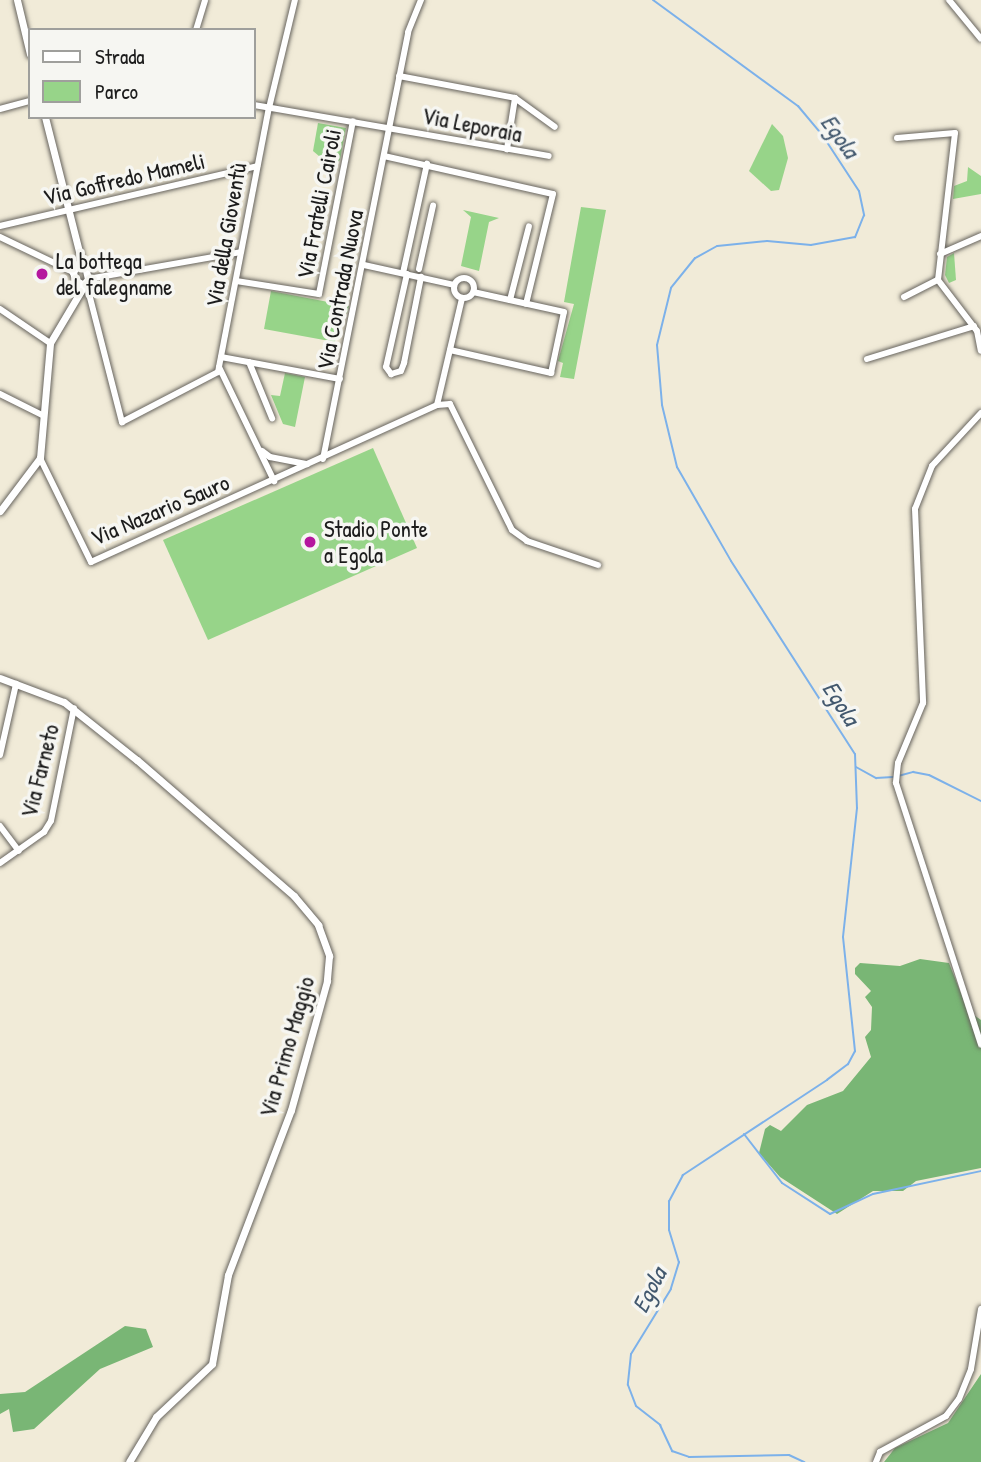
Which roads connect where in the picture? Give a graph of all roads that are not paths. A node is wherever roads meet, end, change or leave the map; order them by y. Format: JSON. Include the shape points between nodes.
{"nodes":[{"id":1,"x":17,"y":0,"type":"edge"},
{"id":2,"x":205,"y":0,"type":"edge"},
{"id":3,"x":295,"y":0,"type":"edge"},
{"id":4,"x":949,"y":0,"type":"edge"},
{"id":5,"x":420,"y":2,"type":"edge"},
{"id":6,"x":197,"y":28,"type":"edge"},
{"id":7,"x":981,"y":38,"type":"edge"},
{"id":8,"x":28,"y":46,"type":"edge"},
{"id":9,"x":399,"y":76,"type":"junction"},
{"id":10,"x":515,"y":98,"type":"junction"},
{"id":11,"x":28,"y":102,"type":"edge"},
{"id":12,"x":256,"y":105,"type":"edge"},
{"id":13,"x":269,"y":108,"type":"junction"},
{"id":14,"x":0,"y":109,"type":"edge"},
{"id":15,"x":46,"y":119,"type":"edge"},
{"id":16,"x":353,"y":121,"type":"junction"},
{"id":17,"x":389,"y":127,"type":"junction"},
{"id":18,"x":555,"y":127,"type":"dead end"},
{"id":19,"x":897,"y":138,"type":"dead end"},
{"id":20,"x":507,"y":149,"type":"junction"},
{"id":21,"x":384,"y":156,"type":"junction"},
{"id":22,"x":549,"y":156,"type":"dead end"},
{"id":23,"x":427,"y":164,"type":"junction"},
{"id":24,"x":257,"y":166,"type":"junction"},
{"id":25,"x":433,"y":206,"type":"dead end"},
{"id":26,"x":69,"y":210,"type":"junction"},
{"id":27,"x":0,"y":226,"type":"edge"},
{"id":28,"x":529,"y":226,"type":"dead end"},
{"id":29,"x":412,"y":229,"type":"junction"},
{"id":30,"x":427,"y":232,"type":"junction"},
{"id":31,"x":981,"y":236,"type":"edge"},
{"id":32,"x":0,"y":237,"type":"edge"},
{"id":33,"x":241,"y":252,"type":"junction"},
{"id":34,"x":940,"y":254,"type":"junction"},
{"id":35,"x":522,"y":255,"type":"junction"},
{"id":36,"x":537,"y":258,"type":"junction"},
{"id":37,"x":364,"y":265,"type":"junction"},
{"id":38,"x":77,"y":266,"type":"junction"},
{"id":39,"x":419,"y":269,"type":"dead end"},
{"id":40,"x":405,"y":274,"type":"junction"},
{"id":41,"x":421,"y":277,"type":"junction"},
{"id":42,"x":236,"y":281,"type":"junction"},
{"id":43,"x":938,"y":281,"type":"junction"},
{"id":44,"x":83,"y":282,"type":"junction"},
{"id":45,"x":454,"y":285,"type":"junction"},
{"id":46,"x":472,"y":292,"type":"junction"},
{"id":47,"x":904,"y":297,"type":"dead end"},
{"id":48,"x":462,"y":298,"type":"junction"},
{"id":49,"x":510,"y":300,"type":"junction"},
{"id":50,"x":526,"y":304,"type":"junction"},
{"id":51,"x":0,"y":309,"type":"edge"},
{"id":52,"x":977,"y":329,"type":"edge"},
{"id":53,"x":50,"y":343,"type":"junction"},
{"id":54,"x":450,"y":350,"type":"junction"},
{"id":55,"x":981,"y":351,"type":"edge"},
{"id":56,"x":221,"y":357,"type":"junction"},
{"id":57,"x":867,"y":359,"type":"dead end"},
{"id":58,"x":249,"y":362,"type":"junction"},
{"id":59,"x":219,"y":367,"type":"junction"},
{"id":60,"x":340,"y":379,"type":"junction"},
{"id":61,"x":0,"y":394,"type":"edge"},
{"id":62,"x":437,"y":405,"type":"junction"},
{"id":63,"x":981,"y":413,"type":"edge"},
{"id":64,"x":44,"y":416,"type":"junction"},
{"id":65,"x":272,"y":418,"type":"dead end"},
{"id":66,"x":258,"y":448,"type":"junction"},
{"id":67,"x":40,"y":458,"type":"junction"},
{"id":68,"x":323,"y":458,"type":"junction"},
{"id":69,"x":309,"y":464,"type":"junction"},
{"id":70,"x":274,"y":481,"type":"junction"},
{"id":71,"x":0,"y":511,"type":"edge"},
{"id":72,"x":598,"y":565,"type":"dead end"},
{"id":73,"x":0,"y":678,"type":"edge"},
{"id":74,"x":16,"y":684,"type":"junction"},
{"id":75,"x":74,"y":708,"type":"junction"},
{"id":76,"x":0,"y":755,"type":"edge"},
{"id":77,"x":0,"y":826,"type":"edge"},
{"id":78,"x":19,"y":851,"type":"junction"},
{"id":79,"x":0,"y":863,"type":"edge"},
{"id":80,"x":981,"y":1045,"type":"edge"},
{"id":81,"x":981,"y":1309,"type":"edge"},
{"id":82,"x":129,"y":1462,"type":"edge"},
{"id":83,"x":876,"y":1462,"type":"edge"}],
"edges":[{"from":1,"to":8,"type":"street"},
{"from":2,"to":6,"type":"street"},
{"from":3,"to":13,"type":"street","name":"Via della Gioventù"},
{"from":4,"to":7,"type":"street"},
{"from":5,"to":9,"type":"street","name":"Via Leporaia"},
{"from":9,"to":10,"type":"street"},
{"from":9,"to":17,"type":"street","name":"Via Leporaia"},
{"from":10,"to":18,"type":"street"},
{"from":10,"to":20,"type":"street"},
{"from":11,"to":14,"type":"street"},
{"from":12,"to":13,"type":"street","name":"Via Leporaia"},
{"from":13,"to":16,"type":"street","name":"Via Leporaia"},
{"from":13,"to":24,"type":"street","name":"Via della Gioventù"},
{"from":15,"to":26,"type":"street"},
{"from":16,"to":17,"type":"street","name":"Via Leporaia"},
{"from":16,"to":42,"type":"street","name":"Via Fratelli Cairoli","via":[[319,294]]},
{"from":17,"to":20,"type":"street","name":"Via Leporaia"},
{"from":17,"to":21,"type":"street","name":"Via Contrada Nuova"},
{"from":19,"to":34,"type":"street","via":[[955,133]]},
{"from":20,"to":22,"type":"street","name":"Via Leporaia"},
{"from":21,"to":23,"type":"street"},
{"from":21,"to":37,"type":"street","name":"Via Contrada Nuova"},
{"from":23,"to":29,"type":"street"},
{"from":23,"to":36,"type":"street","via":[[553,194]]},
{"from":24,"to":26,"type":"street","name":"Via Goffredo Mameli"},
{"from":24,"to":33,"type":"street","name":"Via della Gioventù"},
{"from":25,"to":30,"type":"street"},
{"from":26,"to":27,"type":"street","name":"Via Goffredo Mameli"},
{"from":26,"to":38,"type":"street"},
{"from":28,"to":35,"type":"street"},
{"from":29,"to":30,"type":"street"},
{"from":29,"to":40,"type":"street"},
{"from":30,"to":39,"type":"street"},
{"from":31,"to":34,"type":"street"},
{"from":32,"to":38,"type":"street"},
{"from":33,"to":42,"type":"street","name":"Via della Gioventù"},
{"from":33,"to":44,"type":"street"},
{"from":34,"to":43,"type":"street"},
{"from":35,"to":36,"type":"street"},
{"from":35,"to":49,"type":"street"},
{"from":36,"to":50,"type":"street"},
{"from":37,"to":40,"type":"street"},
{"from":37,"to":60,"type":"street","name":"Via Contrada Nuova"},
{"from":38,"to":44,"type":"street"},
{"from":38,"to":44,"type":"street"},
{"from":40,"to":41,"type":"street"},
{"from":40,"to":41,"type":"street","via":[[386,367],[391,374],[401,371],[404,363]]},
{"from":41,"to":45,"type":"street"},
{"from":42,"to":56,"type":"street","name":"Via della Gioventù"},
{"from":43,"to":47,"type":"street"},
{"from":43,"to":52,"type":"street"},
{"from":44,"to":53,"type":"street"},
{"from":44,"to":59,"type":"street","via":[[122,422],[212,377]]},
{"from":45,"to":46,"type":"street","via":[[468,279]]},
{"from":45,"to":48,"type":"street"},
{"from":46,"to":48,"type":"street"},
{"from":46,"to":49,"type":"street"},
{"from":48,"to":54,"type":"street"},
{"from":49,"to":50,"type":"street"},
{"from":50,"to":54,"type":"street","via":[[564,312],[551,373]]},
{"from":51,"to":53,"type":"street"},
{"from":52,"to":55,"type":"street"},
{"from":52,"to":57,"type":"street"},
{"from":53,"to":64,"type":"street"},
{"from":54,"to":62,"type":"street"},
{"from":56,"to":58,"type":"street"},
{"from":56,"to":59,"type":"street","name":"Via della Gioventù"},
{"from":58,"to":60,"type":"street"},
{"from":58,"to":65,"type":"street"},
{"from":59,"to":66,"type":"street"},
{"from":60,"to":68,"type":"street","name":"Via Contrada Nuova"},
{"from":61,"to":64,"type":"street"},
{"from":62,"to":68,"type":"street","name":"Via Nazario Sauro"},
{"from":62,"to":72,"type":"street","via":[[454,405],[512,530],[527,541]]},
{"from":63,"to":80,"type":"street","via":[[932,466],[915,509],[923,703],[896,780]]},
{"from":64,"to":67,"type":"street"},
{"from":66,"to":69,"type":"street","via":[[270,457]]},
{"from":66,"to":70,"type":"street"},
{"from":67,"to":70,"type":"street","name":"Via Nazario Sauro","via":[[91,562]]},
{"from":67,"to":71,"type":"street"},
{"from":68,"to":69,"type":"street","name":"Via Nazario Sauro"},
{"from":69,"to":70,"type":"street","name":"Via Nazario Sauro"},
{"from":73,"to":74,"type":"street","name":"Via Primo Maggio"},
{"from":74,"to":75,"type":"street","name":"Via Primo Maggio"},
{"from":74,"to":76,"type":"street"},
{"from":75,"to":78,"type":"street","name":"Via Farneto","via":[[51,821]]},
{"from":75,"to":82,"type":"street","name":"Via Primo Maggio","via":[[294,896],[318,925],[329,956],[327,981],[291,1110],[231,1265],[212,1364],[156,1417]]},
{"from":77,"to":78,"type":"street"},
{"from":78,"to":79,"type":"street","name":"Via Farneto"},
{"from":81,"to":83,"type":"street","via":[[971,1370],[959,1399],[946,1416],[880,1452]]}]}
